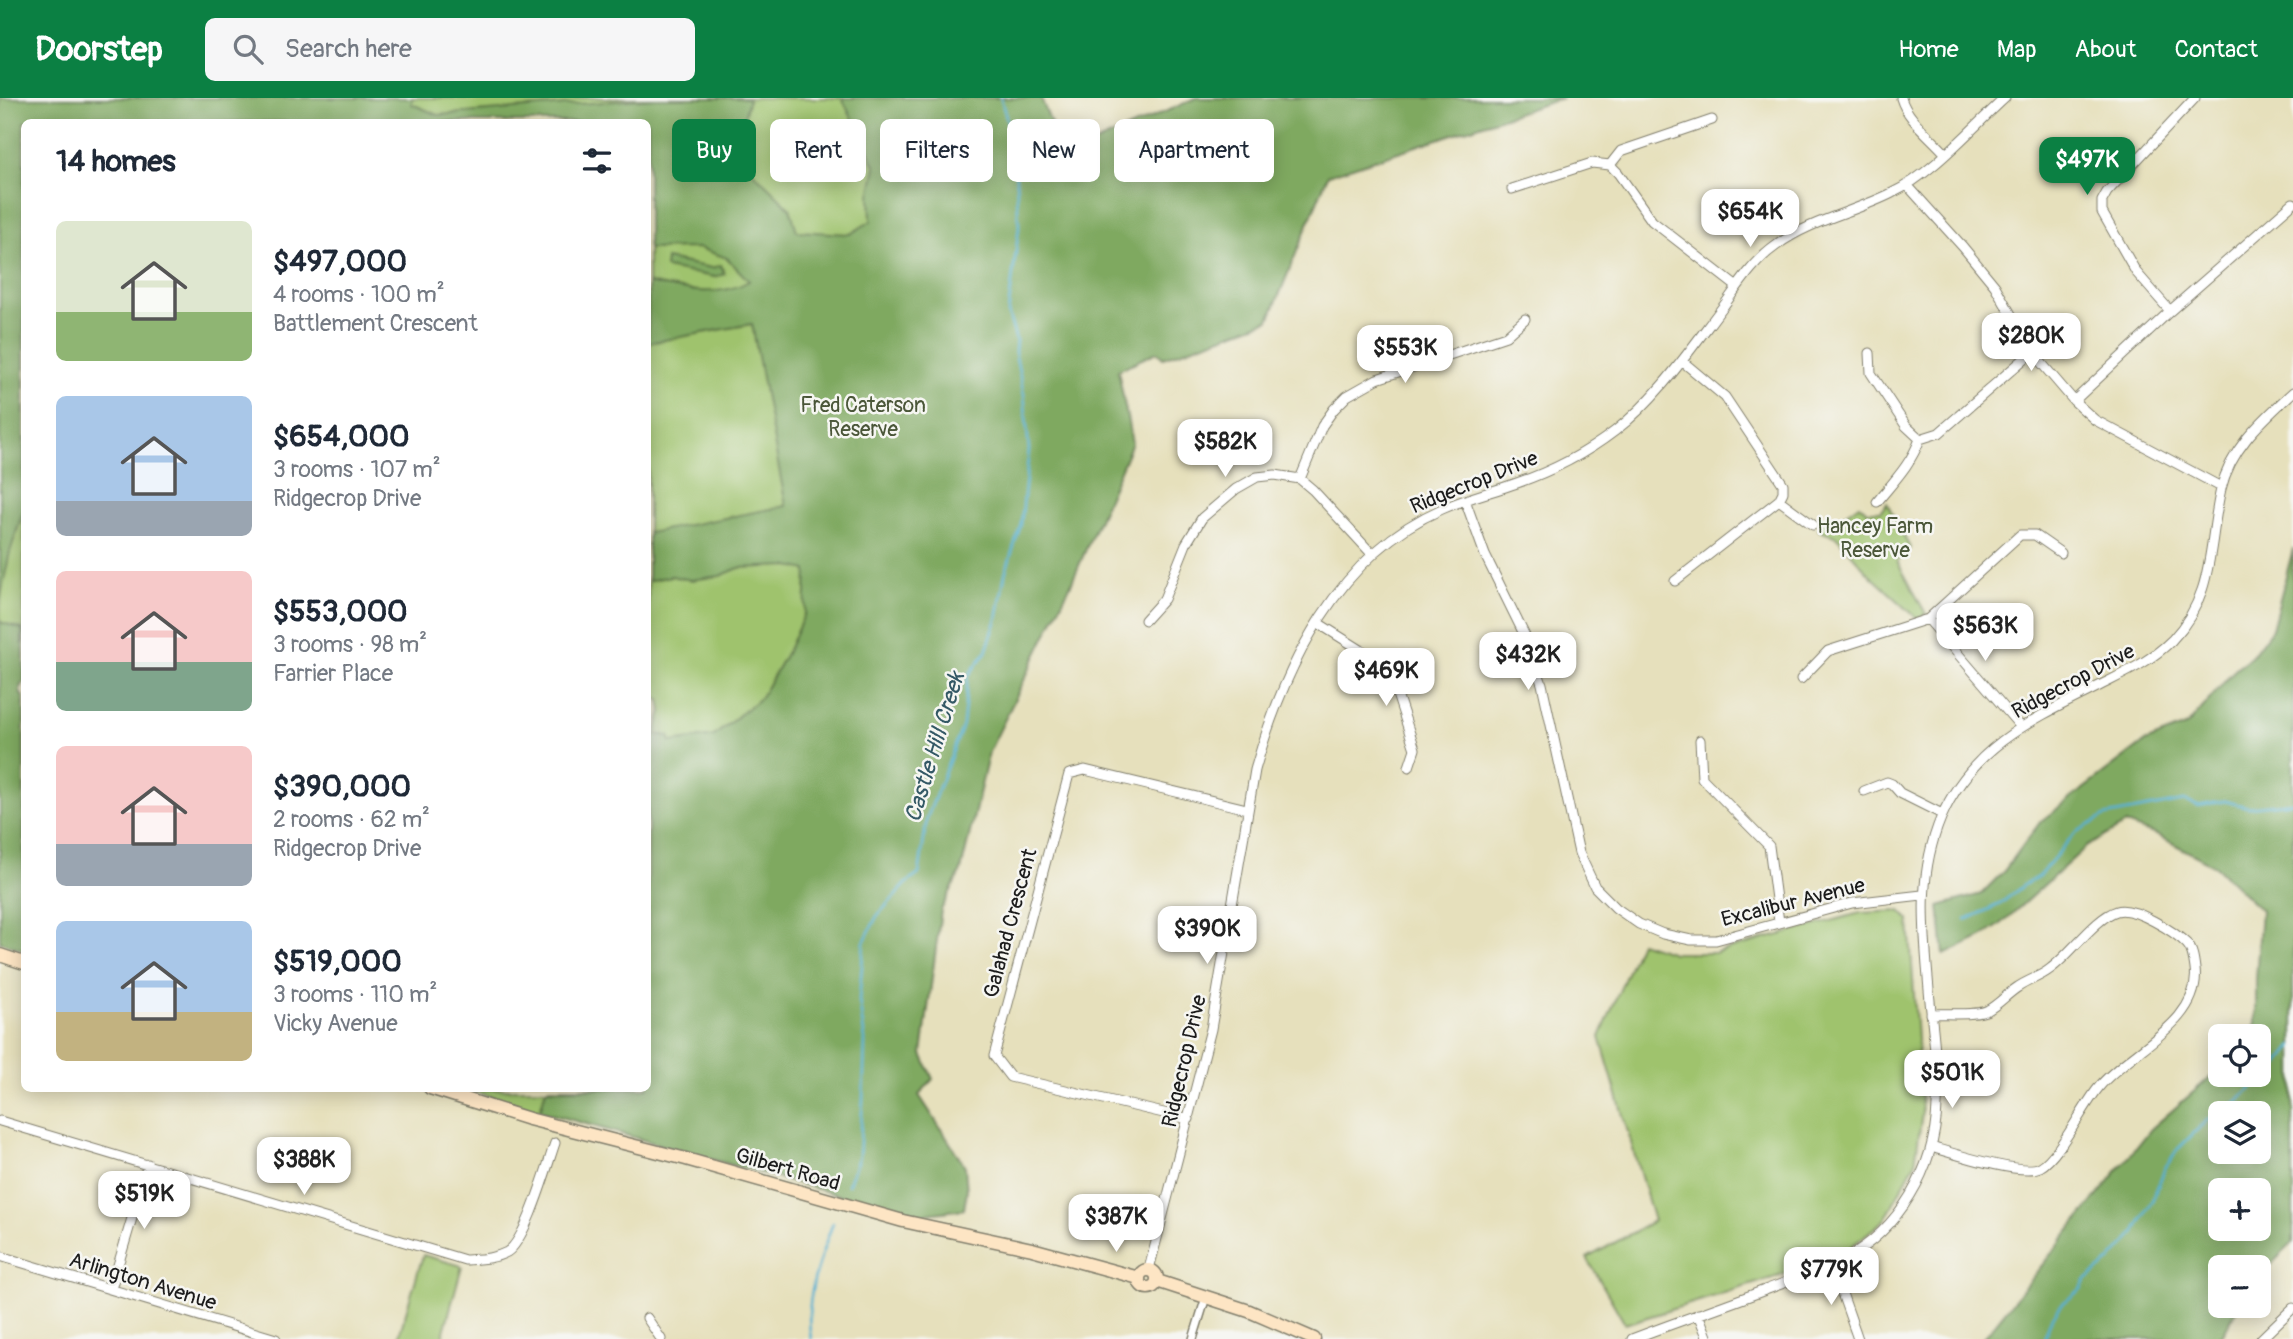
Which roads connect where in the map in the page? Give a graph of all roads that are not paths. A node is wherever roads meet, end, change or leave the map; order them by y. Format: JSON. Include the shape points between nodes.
{"nodes":[{"id":1,"x":1901,"y":98,"type":"edge"},
{"id":2,"x":2004,"y":98,"type":"edge"},
{"id":3,"x":2195,"y":98,"type":"edge"},
{"id":4,"x":1712,"y":120,"type":"dead end"},
{"id":5,"x":1945,"y":153,"type":"junction"},
{"id":6,"x":1610,"y":165,"type":"junction"},
{"id":7,"x":1908,"y":185,"type":"junction"},
{"id":8,"x":1512,"y":189,"type":"dead end"},
{"id":9,"x":2293,"y":203,"type":"edge"},
{"id":10,"x":1737,"y":287,"type":"junction"},
{"id":11,"x":2170,"y":311,"type":"junction"},
{"id":12,"x":1525,"y":319,"type":"dead end"},
{"id":13,"x":2032,"y":352,"type":"junction"},
{"id":14,"x":1870,"y":353,"type":"dead end"},
{"id":15,"x":1682,"y":361,"type":"junction"},
{"id":16,"x":2293,"y":392,"type":"edge"},
{"id":17,"x":2074,"y":401,"type":"junction"},
{"id":18,"x":1920,"y":439,"type":"junction"},
{"id":19,"x":1300,"y":479,"type":"junction"},
{"id":20,"x":2221,"y":487,"type":"junction"},
{"id":21,"x":1465,"y":500,"type":"junction"},
{"id":22,"x":1779,"y":500,"type":"junction"},
{"id":23,"x":1877,"y":502,"type":"dead end"},
{"id":24,"x":1813,"y":524,"type":"dead end"},
{"id":25,"x":2061,"y":553,"type":"dead end"},
{"id":26,"x":1372,"y":554,"type":"junction"},
{"id":27,"x":1675,"y":581,"type":"dead end"},
{"id":28,"x":1928,"y":619,"type":"junction"},
{"id":29,"x":1145,"y":620,"type":"dead end"},
{"id":30,"x":1318,"y":623,"type":"junction"},
{"id":31,"x":1801,"y":678,"type":"dead end"},
{"id":32,"x":2020,"y":726,"type":"junction"},
{"id":33,"x":1700,"y":740,"type":"dead end"},
{"id":34,"x":1409,"y":767,"type":"dead end"},
{"id":35,"x":1864,"y":791,"type":"dead end"},
{"id":36,"x":1247,"y":809,"type":"junction"},
{"id":37,"x":1942,"y":814,"type":"junction"},
{"id":38,"x":1923,"y":895,"type":"junction"},
{"id":39,"x":1779,"y":922,"type":"junction"},
{"id":40,"x":0,"y":955,"type":"edge"},
{"id":41,"x":21,"y":962,"type":"edge"},
{"id":42,"x":1931,"y":1014,"type":"junction"},
{"id":43,"x":443,"y":1092,"type":"edge"},
{"id":44,"x":1189,"y":1119,"type":"junction"},
{"id":45,"x":0,"y":1121,"type":"edge"},
{"id":46,"x":555,"y":1143,"type":"dead end"},
{"id":47,"x":1931,"y":1147,"type":"junction"},
{"id":48,"x":148,"y":1164,"type":"junction"},
{"id":49,"x":0,"y":1256,"type":"edge"},
{"id":50,"x":1832,"y":1265,"type":"junction"},
{"id":51,"x":1144,"y":1274,"type":"junction"},
{"id":52,"x":111,"y":1289,"type":"junction"},
{"id":53,"x":1206,"y":1297,"type":"junction"},
{"id":54,"x":2293,"y":1308,"type":"edge"},
{"id":55,"x":1698,"y":1314,"type":"junction"},
{"id":56,"x":647,"y":1318,"type":"dead end"},
{"id":57,"x":276,"y":1339,"type":"edge"},
{"id":58,"x":661,"y":1339,"type":"edge"},
{"id":59,"x":1193,"y":1339,"type":"edge"},
{"id":60,"x":1314,"y":1339,"type":"edge"},
{"id":61,"x":1632,"y":1339,"type":"edge"},
{"id":62,"x":1708,"y":1339,"type":"edge"},
{"id":63,"x":1858,"y":1339,"type":"edge"},
{"id":64,"x":2261,"y":1339,"type":"edge"}],
"edges":[{"from":1,"to":5,"type":"street"},
{"from":2,"to":5,"type":"street","name":"Ridgecrop Drive"},
{"from":3,"to":11,"type":"street","via":[[2102,201],[2102,212],[2136,272]]},
{"from":4,"to":6,"type":"street","via":[[1620,151]]},
{"from":5,"to":7,"type":"street","name":"Ridgecrop Drive"},
{"from":6,"to":8,"type":"street","via":[[1592,163]]},
{"from":6,"to":10,"type":"street","via":[[1652,221]]},
{"from":7,"to":10,"type":"street","name":"Ridgecrop Drive","via":[[1804,228],[1776,245]]},
{"from":7,"to":13,"type":"street","via":[[1995,286]]},
{"from":9,"to":11,"type":"street"},
{"from":10,"to":15,"type":"street","name":"Ridgecrop Drive"},
{"from":11,"to":17,"type":"street"},
{"from":12,"to":19,"type":"street","via":[[1506,336],[1377,379],[1347,396],[1322,426]]},
{"from":13,"to":17,"type":"street"},
{"from":13,"to":18,"type":"street","via":[[1939,433]]},
{"from":14,"to":18,"type":"street","via":[[1871,373]]},
{"from":15,"to":21,"type":"street","name":"Ridgecrop Drive","via":[[1642,406],[1591,448],[1540,475]]},
{"from":15,"to":22,"type":"street","via":[[1724,397],[1783,484]]},
{"from":16,"to":20,"type":"street","name":"Ridgecrop Drive","via":[[2255,427],[2234,456]]},
{"from":17,"to":20,"type":"street","via":[[2095,420]]},
{"from":18,"to":23,"type":"street","via":[[1904,471]]},
{"from":19,"to":26,"type":"street"},
{"from":19,"to":29,"type":"street","via":[[1256,477],[1202,518],[1164,599]]},
{"from":20,"to":32,"type":"street","name":"Ridgecrop Drive","via":[[2206,583],[2194,610],[2173,638],[2148,661]]},
{"from":21,"to":26,"type":"street","name":"Ridgecrop Drive","via":[[1419,521]]},
{"from":21,"to":39,"type":"street","name":"Excalibur Avenue","via":[[1542,684],[1579,853],[1595,887],[1639,924],[1690,940],[1716,940]]},
{"from":22,"to":24,"type":"street"},
{"from":22,"to":27,"type":"street"},
{"from":25,"to":28,"type":"street","via":[[2035,535],[2020,535]]},
{"from":26,"to":30,"type":"street","name":"Ridgecrop Drive"},
{"from":28,"to":31,"type":"street","via":[[1828,651]]},
{"from":28,"to":32,"type":"street"},
{"from":30,"to":34,"type":"street","via":[[1364,652],[1394,685],[1415,749]]},
{"from":30,"to":36,"type":"street","name":"Ridgecrop Drive","via":[[1275,709]]},
{"from":32,"to":37,"type":"street","name":"Ridgecrop Drive","via":[[1985,754]]},
{"from":33,"to":39,"type":"street","via":[[1702,778],[1769,846]]},
{"from":35,"to":37,"type":"street","via":[[1887,782]]},
{"from":36,"to":44,"type":"street","name":"Ridgecrop Drive","via":[[1211,1029]]},
{"from":36,"to":44,"type":"street","name":"Galahad Crescent","via":[[1085,770],[1069,774],[994,1056],[1010,1077]]},
{"from":37,"to":38,"type":"street","name":"Ridgecrop Drive"},
{"from":38,"to":39,"type":"street","name":"Excalibur Avenue","via":[[1852,903]]},
{"from":38,"to":42,"type":"street","name":"Ridgecrop Drive"},
{"from":40,"to":41,"type":"main road"},
{"from":42,"to":47,"type":"street","name":"Ridgecrop Drive","via":[[1937,1106]]},
{"from":42,"to":47,"type":"street","via":[[1987,1012],[2017,987],[2049,971],[2104,917],[2120,910],[2137,913],[2175,934],[2190,946],[2194,960],[2196,977],[2185,1010],[2101,1084],[2051,1159],[2037,1168],[2016,1168]]},
{"from":43,"to":51,"type":"main road","name":"Gilbert Road","via":[[903,1221]]},
{"from":44,"to":51,"type":"street","name":"Ridgecrop Drive"},
{"from":45,"to":48,"type":"street"},
{"from":46,"to":48,"type":"street","via":[[523,1231],[510,1251],[489,1259],[465,1260]]},
{"from":47,"to":50,"type":"street","name":"Ridgecrop Drive","via":[[1921,1178],[1888,1226]]},
{"from":48,"to":52,"type":"street"},
{"from":49,"to":52,"type":"street","name":"Arlington Avenue"},
{"from":50,"to":55,"type":"street","name":"Ridgecrop Drive"},
{"from":50,"to":63,"type":"street"},
{"from":51,"to":53,"type":"main road","via":[[1155,1274],[1157,1281]]},
{"from":52,"to":57,"type":"street","name":"Arlington Avenue"},
{"from":53,"to":59,"type":"street"},
{"from":53,"to":60,"type":"main road"},
{"from":54,"to":64,"type":"street"},
{"from":55,"to":61,"type":"street","name":"Ridgecrop Drive"},
{"from":55,"to":62,"type":"street"},
{"from":56,"to":58,"type":"street"}]}
